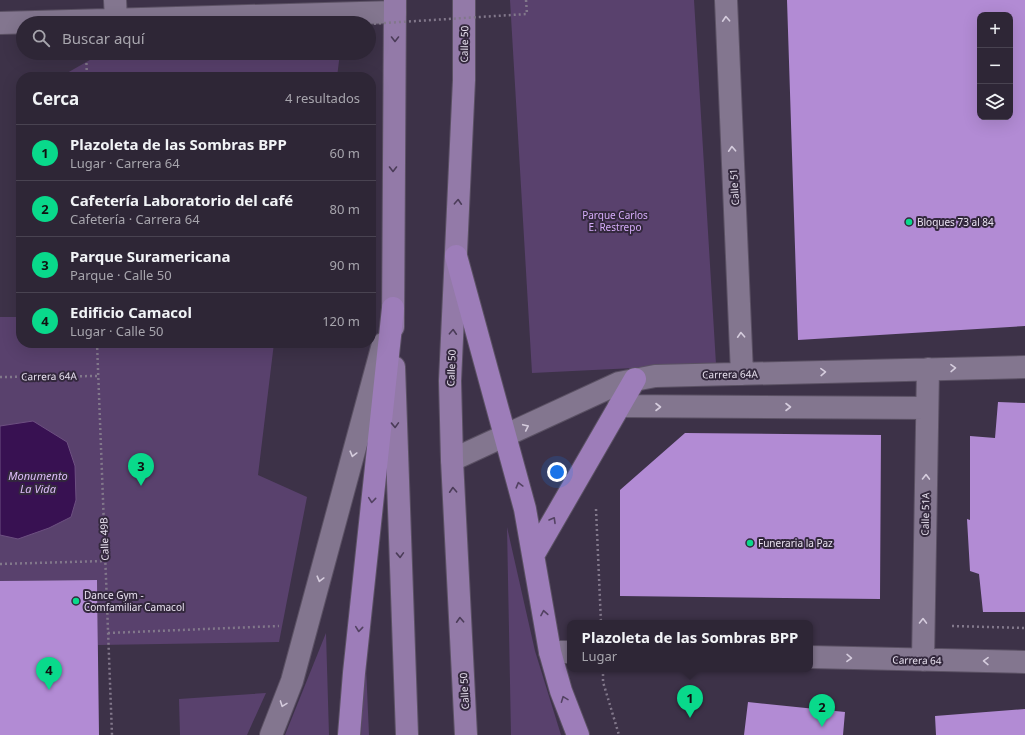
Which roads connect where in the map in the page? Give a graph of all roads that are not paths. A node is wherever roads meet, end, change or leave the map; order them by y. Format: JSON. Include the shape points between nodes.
{"nodes":[{"id":1,"x":464,"y":0,"type":"edge"},
{"id":2,"x":726,"y":0,"type":"edge"},
{"id":3,"x":395,"y":6,"type":"edge"},
{"id":4,"x":115,"y":10,"type":"edge"},
{"id":5,"x":62,"y":16,"type":"edge"},
{"id":6,"x":16,"y":21,"type":"edge"},
{"id":7,"x":0,"y":23,"type":"edge"},
{"id":8,"x":456,"y":256,"type":"junction"},
{"id":9,"x":393,"y":308,"type":"junction"},
{"id":10,"x":1025,"y":367,"type":"edge"},
{"id":11,"x":928,"y":369,"type":"junction"},
{"id":12,"x":742,"y":374,"type":"junction"},
{"id":13,"x":635,"y":379,"type":"junction"},
{"id":14,"x":619,"y":406,"type":"junction"},
{"id":15,"x":927,"y":408,"type":"junction"},
{"id":16,"x":506,"y":436,"type":"junction"},
{"id":17,"x":452,"y":460,"type":"junction"},
{"id":18,"x":534,"y":554,"type":"junction"},
{"id":19,"x":560,"y":652,"type":"edge"},
{"id":20,"x":813,"y":657,"type":"edge"},
{"id":21,"x":923,"y":660,"type":"junction"},
{"id":22,"x":1025,"y":662,"type":"edge"},
{"id":23,"x":272,"y":735,"type":"edge"},
{"id":24,"x":349,"y":735,"type":"edge"},
{"id":25,"x":407,"y":735,"type":"edge"},
{"id":26,"x":466,"y":735,"type":"edge"},
{"id":27,"x":578,"y":735,"type":"edge"}],
"edges":[{"from":8,"to":1,"type":"main road","name":"Calle 50","one_way":true,"via":[[464,80]]},
{"from":12,"to":2,"type":"street","name":"Calle 51","one_way":true},
{"from":3,"to":4,"type":"street"},
{"from":3,"to":9,"type":"main road","one_way":true},
{"from":4,"to":5,"type":"street"},
{"from":6,"to":7,"type":"street"},
{"from":8,"to":16,"type":"highway"},
{"from":17,"to":8,"type":"main road","name":"Calle 50","one_way":true,"via":[[450,381]]},
{"from":9,"to":23,"type":"street","one_way":true,"via":[[292,681]]},
{"from":9,"to":24,"type":"highway","one_way":true},
{"from":9,"to":25,"type":"main road","one_way":true},
{"from":11,"to":10,"type":"street","name":"Carrera 64A","one_way":true},
{"from":12,"to":11,"type":"street","name":"Carrera 64A","one_way":true},
{"from":11,"to":15,"type":"street","name":"Calle 51A"},
{"from":12,"to":13,"type":"street","name":"Carrera 64A","via":[[655,376]]},
{"from":13,"to":14,"type":"highway"},
{"from":16,"to":13,"type":"street","name":"Carrera 64A","one_way":true,"via":[[619,383]]},
{"from":14,"to":15,"type":"street","one_way":true},
{"from":18,"to":14,"type":"highway","one_way":true},
{"from":21,"to":15,"type":"street","name":"Calle 51A","one_way":true},
{"from":16,"to":17,"type":"street","name":"Carrera 64A"},
{"from":18,"to":16,"type":"highway","one_way":true},
{"from":26,"to":17,"type":"main road","name":"Calle 50","one_way":true},
{"from":19,"to":18,"type":"highway","one_way":true},
{"from":27,"to":19,"type":"highway","one_way":true,"via":[[561,691]]},
{"from":20,"to":21,"type":"street","name":"Carrera 64","one_way":true},
{"from":22,"to":21,"type":"street","name":"Carrera 64","one_way":true}]}
